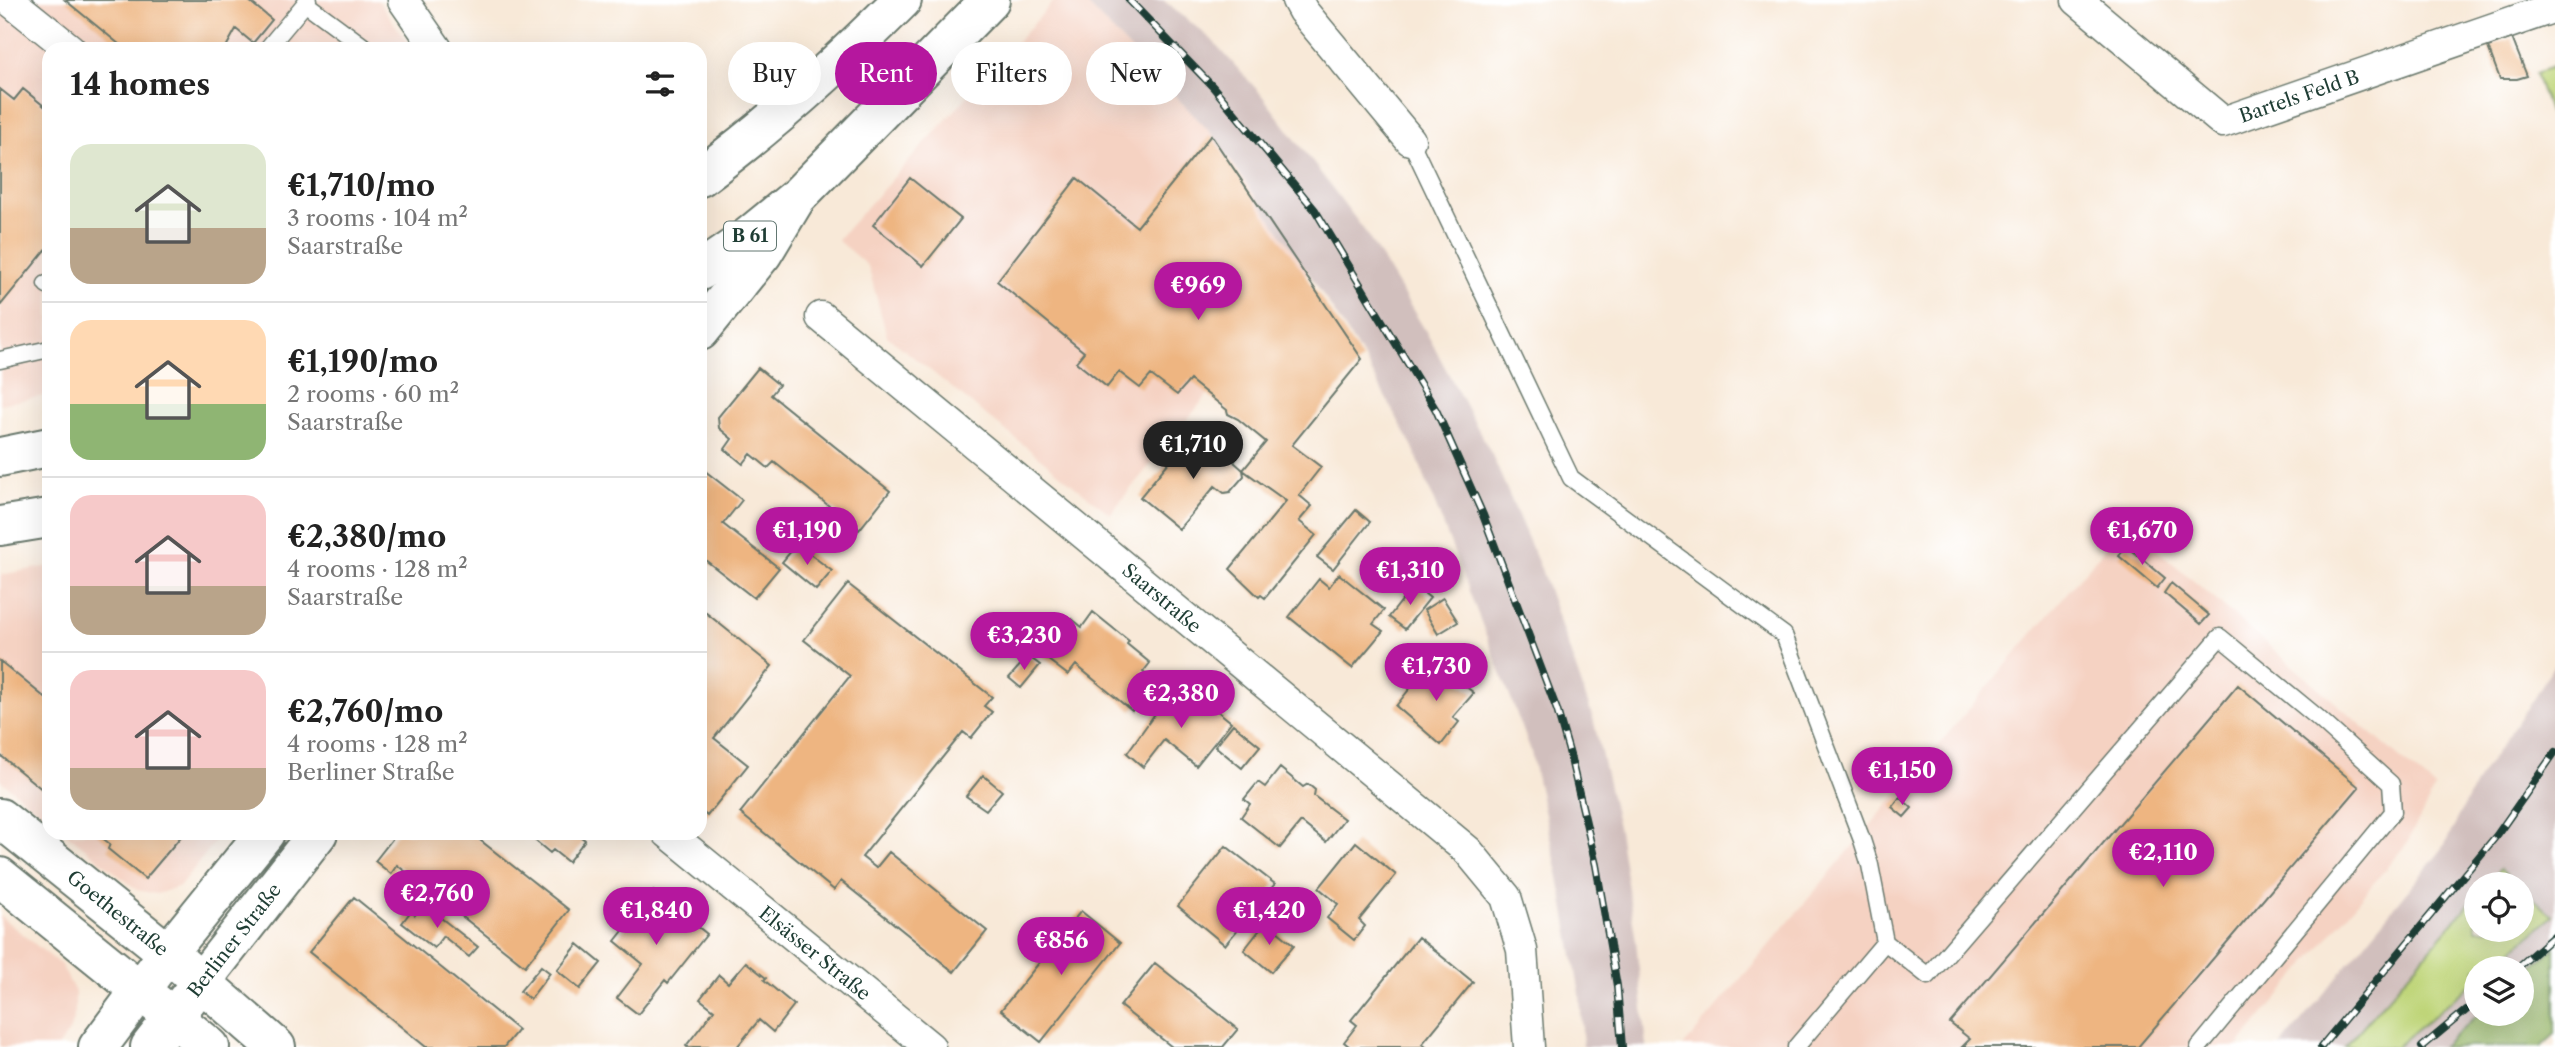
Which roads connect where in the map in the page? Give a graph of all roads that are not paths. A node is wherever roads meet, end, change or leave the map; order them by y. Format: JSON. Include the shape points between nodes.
{"nodes":[{"id":1,"x":9,"y":0,"type":"edge"},
{"id":2,"x":403,"y":0,"type":"edge"},
{"id":3,"x":902,"y":0,"type":"edge"},
{"id":4,"x":990,"y":0,"type":"edge"},
{"id":5,"x":1297,"y":0,"type":"edge"},
{"id":6,"x":2077,"y":0,"type":"edge"},
{"id":7,"x":307,"y":2,"type":"edge"},
{"id":8,"x":2555,"y":7,"type":"edge"},
{"id":9,"x":61,"y":42,"type":"edge"},
{"id":10,"x":273,"y":42,"type":"edge"},
{"id":11,"x":358,"y":42,"type":"edge"},
{"id":12,"x":432,"y":42,"type":"edge"},
{"id":13,"x":1410,"y":140,"type":"joint"},
{"id":14,"x":707,"y":172,"type":"edge"},
{"id":15,"x":797,"y":197,"type":"junction"},
{"id":16,"x":707,"y":266,"type":"edge"},
{"id":17,"x":821,"y":317,"type":"dead end"},
{"id":18,"x":707,"y":322,"type":"edge"},
{"id":19,"x":42,"y":351,"type":"edge"},
{"id":20,"x":0,"y":360,"type":"edge"},
{"id":21,"x":42,"y":448,"type":"edge"},
{"id":22,"x":0,"y":457,"type":"edge"},
{"id":23,"x":42,"y":519,"type":"edge"},
{"id":24,"x":0,"y":526,"type":"edge"},
{"id":25,"x":0,"y":818,"type":"edge"},
{"id":26,"x":259,"y":840,"type":"edge"},
{"id":27,"x":313,"y":840,"type":"edge"},
{"id":28,"x":677,"y":840,"type":"edge"},
{"id":29,"x":0,"y":877,"type":"edge"},
{"id":30,"x":1885,"y":942,"type":"junction"},
{"id":31,"x":168,"y":953,"type":"junction"},
{"id":32,"x":203,"y":982,"type":"junction"},
{"id":33,"x":139,"y":991,"type":"junction"},
{"id":34,"x":174,"y":1017,"type":"junction"},
{"id":35,"x":98,"y":1047,"type":"edge"},
{"id":36,"x":150,"y":1047,"type":"edge"},
{"id":37,"x":210,"y":1047,"type":"edge"},
{"id":38,"x":276,"y":1047,"type":"edge"},
{"id":39,"x":930,"y":1047,"type":"edge"},
{"id":40,"x":1529,"y":1047,"type":"edge"},
{"id":41,"x":1796,"y":1047,"type":"edge"},
{"id":42,"x":2199,"y":1047,"type":"edge"}],
"edges":[{"from":1,"to":9,"type":"street"},
{"from":2,"to":12,"type":"street"},
{"from":3,"to":14,"type":"street","via":[[846,56]]},
{"from":4,"to":15,"type":"street","number":"B 61"},
{"from":5,"to":13,"type":"street"},
{"from":6,"to":8,"type":"street","name":"Bartels Feld B","via":[[2223,122]]},
{"from":7,"to":10,"type":"lane"},
{"from":7,"to":11,"type":"lane"},
{"from":13,"to":30,"type":"lane","via":[[1571,478],[1784,635],[1862,840]]},
{"from":15,"to":16,"type":"street","number":"B 61"},
{"from":15,"to":18,"type":"street","via":[[764,253]]},
{"from":17,"to":40,"type":"street","name":"Saarstraße","via":[[1468,851],[1506,897],[1522,950]]},
{"from":19,"to":20,"type":"lane"},
{"from":21,"to":22,"type":"street"},
{"from":23,"to":24,"type":"street"},
{"from":25,"to":31,"type":"street","name":"Goethestraße"},
{"from":26,"to":31,"type":"street"},
{"from":27,"to":32,"type":"street","name":"Berliner Straße"},
{"from":28,"to":39,"type":"street","name":"Elsässer Straße"},
{"from":29,"to":33,"type":"street"},
{"from":30,"to":41,"type":"lane"},
{"from":30,"to":42,"type":"lane","via":[[1928,976],[2220,637],[2391,784],[2393,812]]},
{"from":31,"to":32,"type":"street","name":"Goethestraße"},
{"from":31,"to":33,"type":"street"},
{"from":32,"to":34,"type":"street","name":"Berliner Straße"},
{"from":32,"to":38,"type":"street","name":"Goethestraße"},
{"from":33,"to":34,"type":"street"},
{"from":33,"to":35,"type":"street"},
{"from":34,"to":36,"type":"street","name":"Berliner Straße"},
{"from":34,"to":37,"type":"street"}]}
